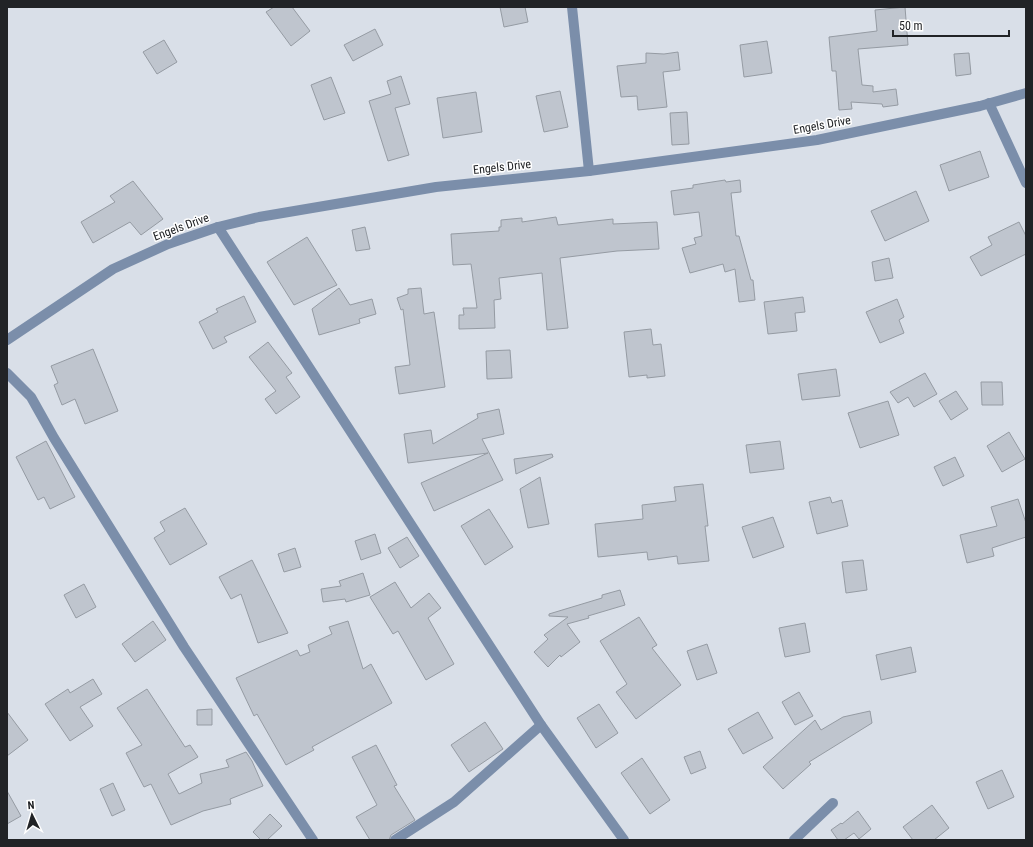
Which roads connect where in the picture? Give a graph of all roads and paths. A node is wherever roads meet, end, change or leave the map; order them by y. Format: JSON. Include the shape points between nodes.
{"nodes":[{"id":1,"x":572,"y":7,"type":"edge"},
{"id":2,"x":1026,"y":93,"type":"edge"},
{"id":3,"x":989,"y":103,"type":"junction"},
{"id":4,"x":588,"y":171,"type":"junction"},
{"id":5,"x":1026,"y":183,"type":"edge"},
{"id":6,"x":218,"y":227,"type":"junction"},
{"id":7,"x":7,"y":340,"type":"edge"},
{"id":8,"x":7,"y":373,"type":"edge"},
{"id":9,"x":541,"y":725,"type":"junction"},
{"id":10,"x":833,"y":803,"type":"dead end"},
{"id":11,"x":314,"y":840,"type":"edge"},
{"id":12,"x":395,"y":840,"type":"edge"},
{"id":13,"x":624,"y":840,"type":"edge"},
{"id":14,"x":794,"y":840,"type":"edge"}],
"edges":[{"from":1,"to":4,"type":"street"},
{"from":2,"to":3,"type":"street","name":"Engels Drive"},
{"from":3,"to":4,"type":"street","name":"Engels Drive","via":[[817,140]]},
{"from":3,"to":5,"type":"street"},
{"from":4,"to":6,"type":"street","name":"Engels Drive","via":[[436,187],[259,217]]},
{"from":6,"to":7,"type":"street","name":"Engels Drive","via":[[168,244],[113,269]]},
{"from":6,"to":9,"type":"street"},
{"from":8,"to":11,"type":"street","via":[[31,397],[184,647]]},
{"from":9,"to":12,"type":"street","via":[[454,802]]},
{"from":9,"to":13,"type":"street"},
{"from":10,"to":14,"type":"street"}]}
